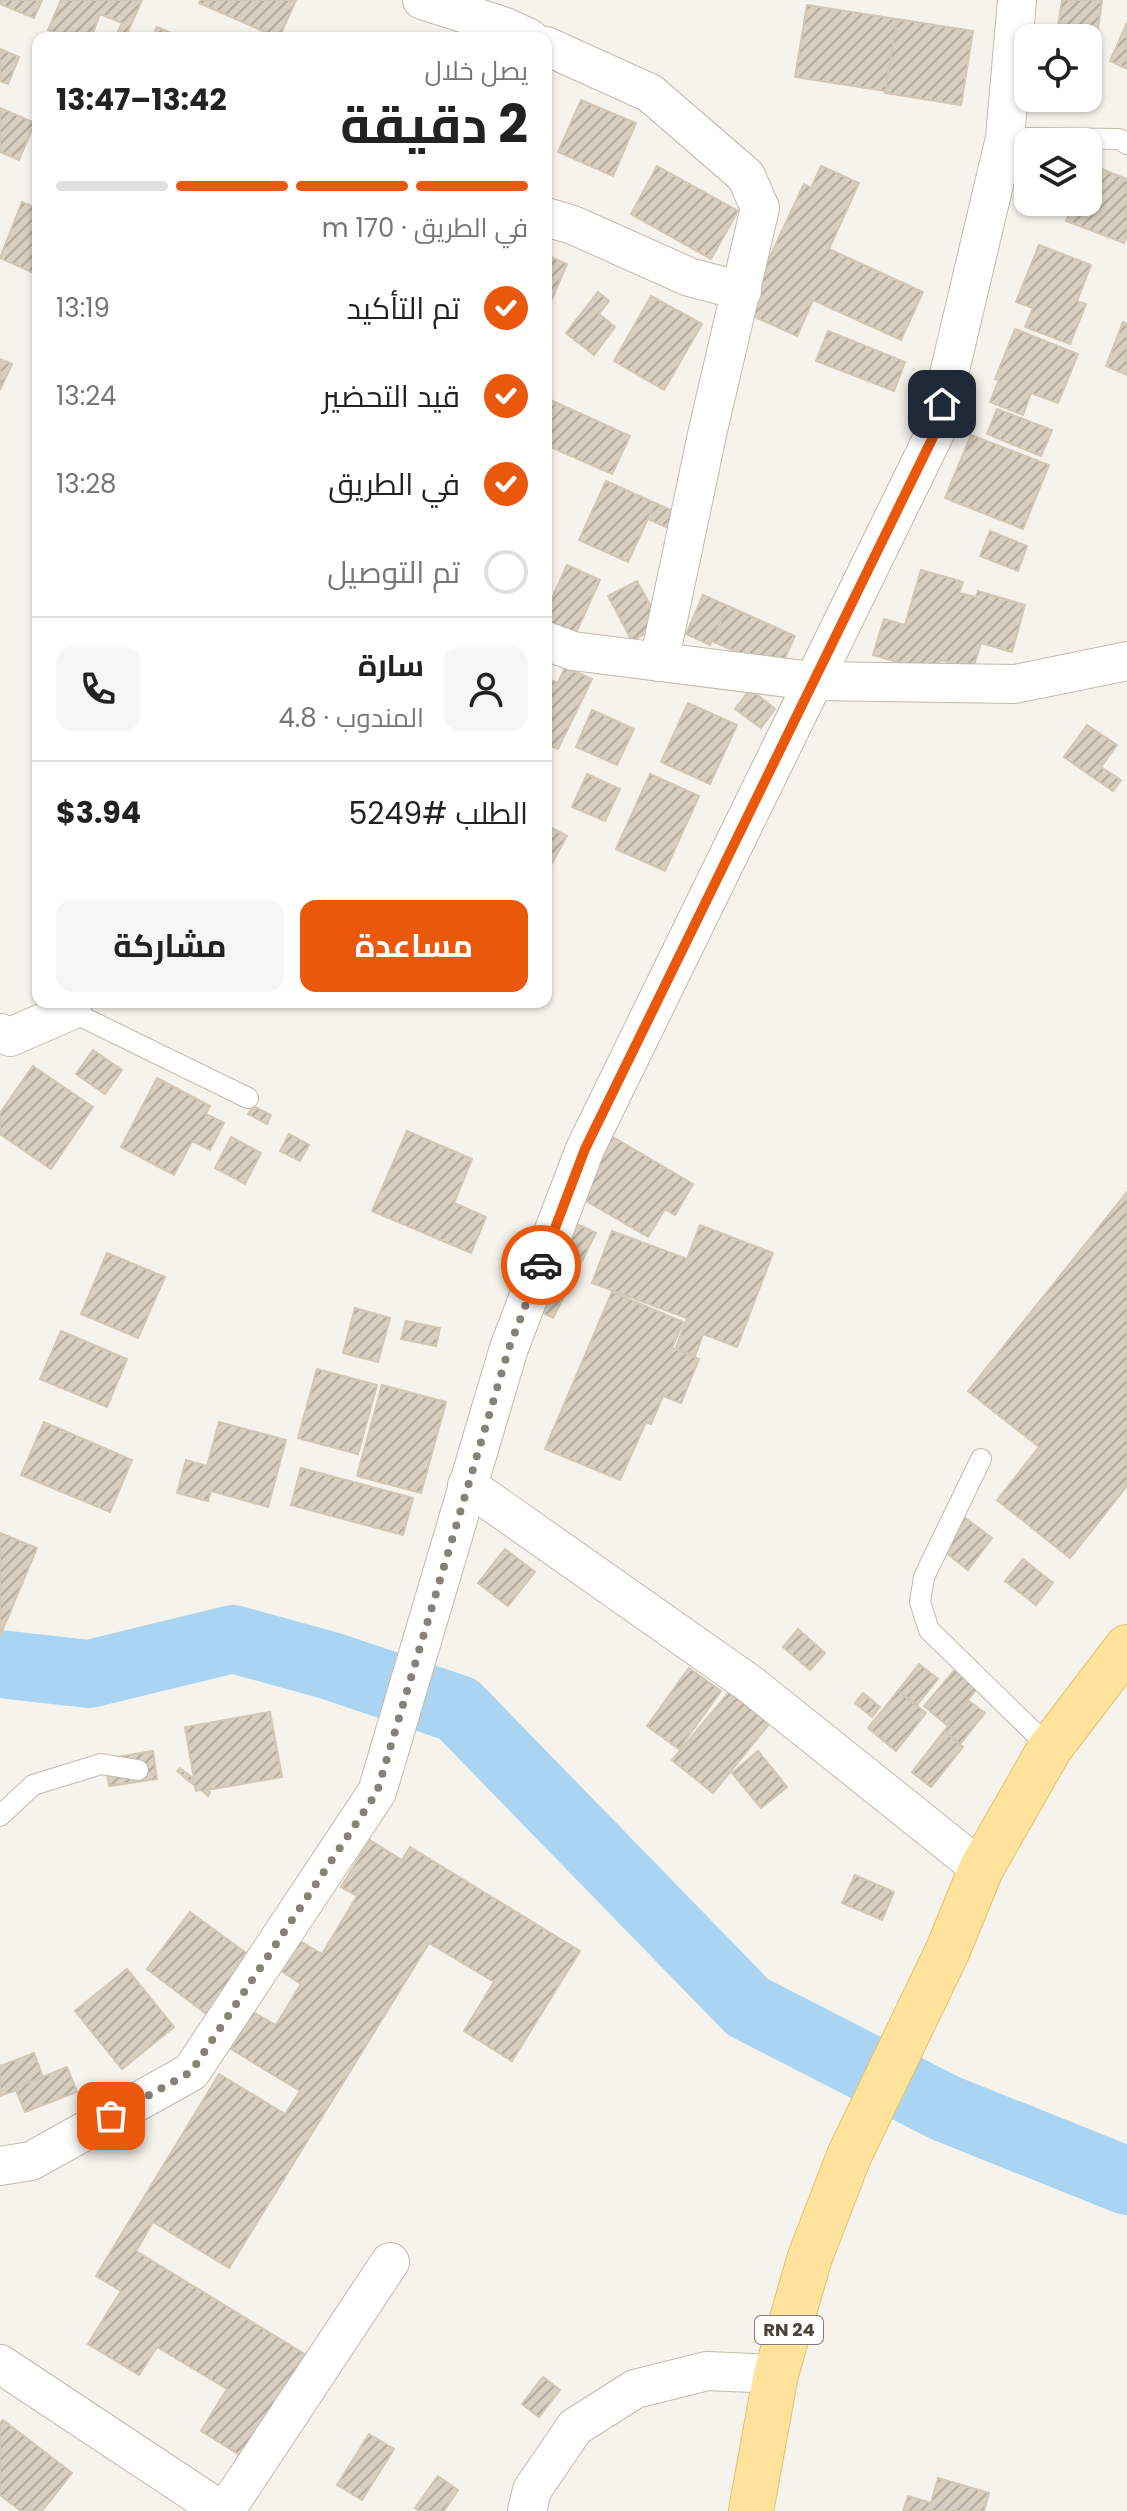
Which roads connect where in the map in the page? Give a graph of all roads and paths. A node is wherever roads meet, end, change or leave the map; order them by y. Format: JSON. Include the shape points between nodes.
{"nodes":[{"id":1,"x":422,"y":0,"type":"edge"},
{"id":2,"x":1017,"y":0,"type":"edge"},
{"id":3,"x":501,"y":32,"type":"edge"},
{"id":4,"x":552,"y":49,"type":"edge"},
{"id":5,"x":1005,"y":138,"type":"junction"},
{"id":6,"x":1127,"y":144,"type":"edge"},
{"id":7,"x":552,"y":219,"type":"edge"},
{"id":8,"x":742,"y":291,"type":"junction"},
{"id":9,"x":552,"y":643,"type":"edge"},
{"id":10,"x":1127,"y":661,"type":"edge"},
{"id":11,"x":659,"y":662,"type":"junction"},
{"id":12,"x":812,"y":681,"type":"junction"},
{"id":13,"x":70,"y":1008,"type":"edge"},
{"id":14,"x":74,"y":1008,"type":"edge"},
{"id":15,"x":3,"y":1041,"type":"edge"},
{"id":16,"x":248,"y":1098,"type":"dead end"},
{"id":17,"x":981,"y":1459,"type":"dead end"},
{"id":18,"x":467,"y":1485,"type":"junction"},
{"id":19,"x":1127,"y":1647,"type":"edge"},
{"id":20,"x":1050,"y":1748,"type":"junction"},
{"id":21,"x":138,"y":1770,"type":"dead end"},
{"id":22,"x":0,"y":1816,"type":"edge"},
{"id":23,"x":981,"y":1869,"type":"junction"},
{"id":24,"x":0,"y":2166,"type":"edge"},
{"id":25,"x":390,"y":2262,"type":"dead end"},
{"id":26,"x":0,"y":2364,"type":"edge"},
{"id":27,"x":776,"y":2374,"type":"junction"},
{"id":28,"x":223,"y":2511,"type":"edge"},
{"id":29,"x":527,"y":2511,"type":"edge"},
{"id":30,"x":751,"y":2511,"type":"edge"}],
"edges":[{"from":1,"to":3,"type":"street"},
{"from":2,"to":5,"type":"street"},
{"from":4,"to":8,"type":"street","via":[[650,93],[746,176],[760,208]]},
{"from":5,"to":6,"type":"lane","via":[[1119,139]]},
{"from":5,"to":12,"type":"street","via":[[935,433]]},
{"from":7,"to":8,"type":"street","via":[[689,277]]},
{"from":8,"to":11,"type":"street"},
{"from":9,"to":11,"type":"street","via":[[573,651]]},
{"from":10,"to":12,"type":"street","via":[[1015,684]]},
{"from":11,"to":12,"type":"street"},
{"from":12,"to":18,"type":"street","via":[[585,1149],[509,1348]]},
{"from":13,"to":15,"type":"street"},
{"from":14,"to":16,"type":"lane"},
{"from":17,"to":20,"type":"lane","via":[[924,1577],[920,1602],[929,1630]]},
{"from":18,"to":23,"type":"street","via":[[750,1684]]},
{"from":18,"to":24,"type":"street","via":[[377,1792],[191,2072],[31,2161]]},
{"from":19,"to":20,"type":"main road","number":"RN 24"},
{"from":20,"to":23,"type":"main road","number":"RN 24"},
{"from":21,"to":22,"type":"lane","via":[[101,1764],[33,1785]]},
{"from":23,"to":27,"type":"main road","number":"RN 24","via":[[849,2156],[810,2257]]},
{"from":25,"to":28,"type":"street"},
{"from":26,"to":28,"type":"street"},
{"from":27,"to":29,"type":"street","via":[[707,2371],[635,2389],[575,2427],[532,2490]]},
{"from":27,"to":30,"type":"main road","number":"RN 24"}]}
